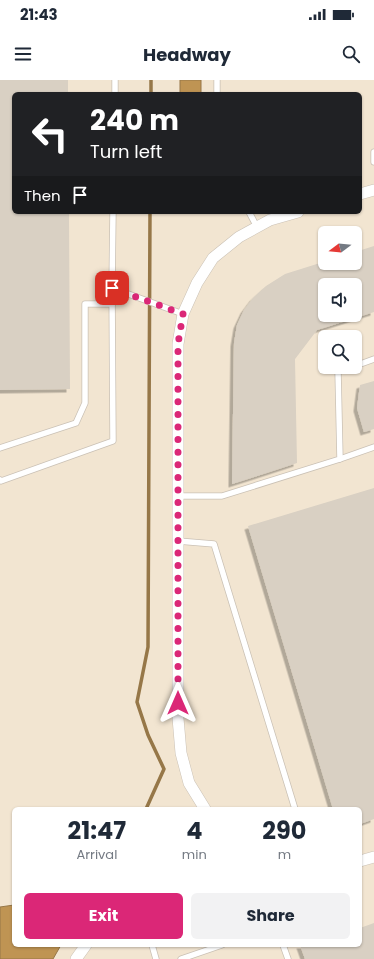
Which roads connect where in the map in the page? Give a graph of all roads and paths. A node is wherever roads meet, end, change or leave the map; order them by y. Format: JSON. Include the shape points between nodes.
{"nodes":[{"id":1,"x":115,"y":80,"type":"edge"},
{"id":2,"x":217,"y":80,"type":"edge"},
{"id":3,"x":115,"y":92,"type":"edge"},
{"id":4,"x":217,"y":92,"type":"edge"},
{"id":5,"x":374,"y":152,"type":"edge"},
{"id":6,"x":374,"y":162,"type":"edge"},
{"id":7,"x":374,"y":190,"type":"edge"},
{"id":8,"x":362,"y":193,"type":"edge"},
{"id":9,"x":113,"y":214,"type":"edge"},
{"id":10,"x":250,"y":214,"type":"edge"},
{"id":11,"x":291,"y":214,"type":"edge"},
{"id":12,"x":257,"y":227,"type":"junction"},
{"id":13,"x":112,"y":288,"type":"junction"},
{"id":14,"x":112,"y":304,"type":"junction"},
{"id":15,"x":183,"y":314,"type":"junction"},
{"id":16,"x":374,"y":359,"type":"edge"},
{"id":17,"x":362,"y":363,"type":"edge"},
{"id":18,"x":338,"y":374,"type":"edge"},
{"id":19,"x":374,"y":447,"type":"edge"},
{"id":20,"x":0,"y":448,"type":"edge"},
{"id":21,"x":340,"y":459,"type":"junction"},
{"id":22,"x":0,"y":480,"type":"edge"},
{"id":23,"x":178,"y":496,"type":"junction"},
{"id":24,"x":178,"y":541,"type":"junction"},
{"id":25,"x":204,"y":807,"type":"edge"},
{"id":26,"x":294,"y":807,"type":"edge"},
{"id":27,"x":374,"y":857,"type":"edge"},
{"id":28,"x":362,"y":860,"type":"edge"},
{"id":29,"x":85,"y":947,"type":"edge"},
{"id":30,"x":153,"y":947,"type":"edge"},
{"id":31,"x":216,"y":947,"type":"edge"},
{"id":32,"x":284,"y":947,"type":"edge"},
{"id":33,"x":76,"y":959,"type":"edge"},
{"id":34,"x":156,"y":959,"type":"edge"},
{"id":35,"x":181,"y":959,"type":"edge"},
{"id":36,"x":288,"y":959,"type":"edge"}],
"edges":[{"from":1,"to":3,"type":"lane"},
{"from":2,"to":4,"type":"lane"},
{"from":5,"to":6,"type":"lane"},
{"from":7,"to":8,"type":"street"},
{"from":9,"to":13,"type":"lane"},
{"from":10,"to":12,"type":"lane"},
{"from":11,"to":12,"type":"street"},
{"from":12,"to":15,"type":"street","via":[[239,236],[213,258],[197,283]]},
{"from":13,"to":14,"type":"lane"},
{"from":13,"to":15,"type":"lane"},
{"from":14,"to":20,"type":"lane","via":[[84,304],[85,403],[76,423]]},
{"from":14,"to":22,"type":"lane","via":[[113,442]]},
{"from":15,"to":23,"type":"street","via":[[178,344]]},
{"from":16,"to":17,"type":"lane"},
{"from":18,"to":21,"type":"lane"},
{"from":19,"to":21,"type":"lane"},
{"from":21,"to":23,"type":"lane","via":[[222,496]]},
{"from":23,"to":24,"type":"street"},
{"from":24,"to":25,"type":"street","via":[[178,718],[181,753],[189,783]]},
{"from":24,"to":26,"type":"lane","via":[[214,544]]},
{"from":27,"to":28,"type":"street"},
{"from":29,"to":33,"type":"street"},
{"from":30,"to":34,"type":"lane"},
{"from":31,"to":35,"type":"lane"},
{"from":32,"to":36,"type":"lane"}]}
